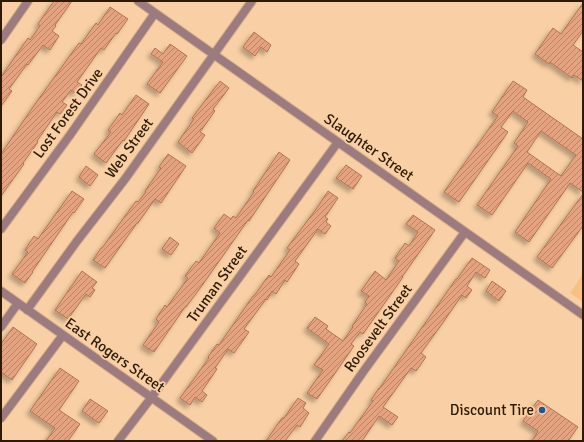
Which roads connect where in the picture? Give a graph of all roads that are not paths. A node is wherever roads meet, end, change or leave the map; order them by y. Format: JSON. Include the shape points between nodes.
{"nodes":[{"id":1,"x":28,"y":1,"type":"edge"},
{"id":2,"x":138,"y":1,"type":"edge"},
{"id":3,"x":252,"y":1,"type":"edge"},
{"id":4,"x":155,"y":13,"type":"junction"},
{"id":5,"x":1,"y":40,"type":"edge"},
{"id":6,"x":213,"y":54,"type":"junction"},
{"id":7,"x":338,"y":142,"type":"junction"},
{"id":8,"x":1,"y":229,"type":"edge"},
{"id":9,"x":465,"y":232,"type":"junction"},
{"id":10,"x":1,"y":291,"type":"edge"},
{"id":11,"x":18,"y":303,"type":"junction"},
{"id":12,"x":27,"y":310,"type":"junction"},
{"id":13,"x":583,"y":315,"type":"edge"},
{"id":14,"x":1,"y":327,"type":"edge"},
{"id":15,"x":63,"y":335,"type":"junction"},
{"id":16,"x":151,"y":398,"type":"junction"},
{"id":17,"x":1,"y":418,"type":"edge"},
{"id":18,"x":118,"y":441,"type":"edge"},
{"id":19,"x":212,"y":441,"type":"edge"},
{"id":20,"x":315,"y":441,"type":"edge"}],
"edges":[{"from":1,"to":5,"type":"street"},
{"from":2,"to":4,"type":"street","name":"Slaughter Street"},
{"from":3,"to":6,"type":"street","name":"Web Street"},
{"from":4,"to":6,"type":"street","name":"Slaughter Street"},
{"from":4,"to":8,"type":"street","name":"Lost Forest Drive"},
{"from":6,"to":7,"type":"street","name":"Slaughter Street"},
{"from":6,"to":12,"type":"street","name":"Web Street","via":[[125,179]]},
{"from":7,"to":9,"type":"street","name":"Slaughter Street"},
{"from":7,"to":16,"type":"street","name":"Truman Street"},
{"from":9,"to":13,"type":"street","name":"Slaughter Street"},
{"from":9,"to":20,"type":"street","name":"Roosevelt Street"},
{"from":10,"to":11,"type":"street","name":"East Rogers Street"},
{"from":11,"to":12,"type":"street","name":"East Rogers Street"},
{"from":11,"to":14,"type":"street"},
{"from":12,"to":15,"type":"street","name":"East Rogers Street"},
{"from":15,"to":16,"type":"street","name":"East Rogers Street"},
{"from":15,"to":17,"type":"street"},
{"from":16,"to":18,"type":"street","name":"Truman Street"},
{"from":16,"to":19,"type":"street","name":"East Rogers Street"}]}
